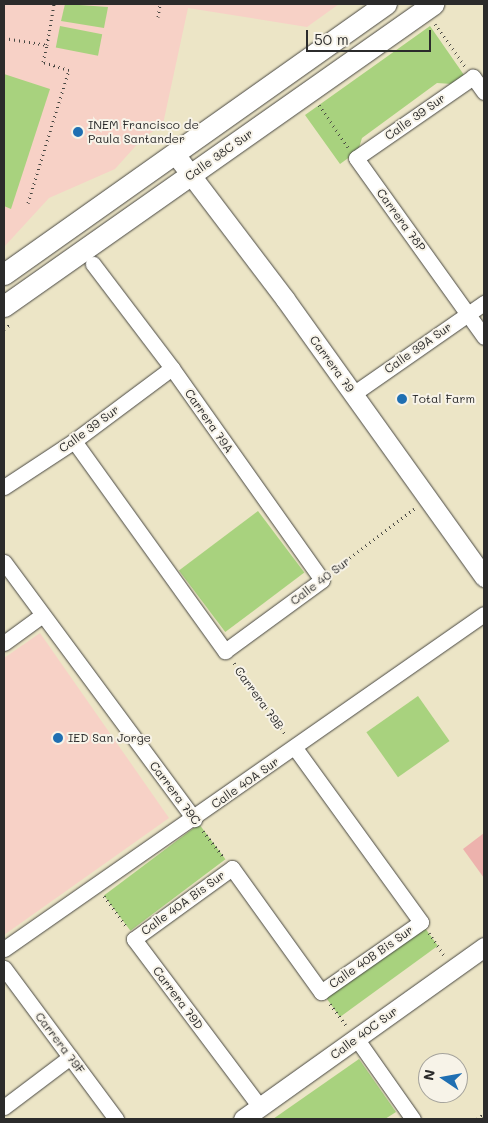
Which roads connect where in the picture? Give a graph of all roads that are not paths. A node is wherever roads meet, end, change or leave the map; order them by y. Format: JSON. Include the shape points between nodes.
{"nodes":[{"id":1,"x":386,"y":4,"type":"edge"},
{"id":2,"x":432,"y":12,"type":"edge"},
{"id":3,"x":484,"y":92,"type":"edge"},
{"id":4,"x":175,"y":154,"type":"junction"},
{"id":5,"x":356,"y":158,"type":"joint"},
{"id":6,"x":191,"y":175,"type":"junction"},
{"id":7,"x":93,"y":264,"type":"dead end"},
{"id":8,"x":4,"y":274,"type":"edge"},
{"id":9,"x":484,"y":303,"type":"edge"},
{"id":10,"x":4,"y":306,"type":"edge"},
{"id":11,"x":468,"y":314,"type":"junction"},
{"id":12,"x":484,"y":337,"type":"edge"},
{"id":13,"x":172,"y":368,"type":"junction"},
{"id":14,"x":353,"y":394,"type":"junction"},
{"id":15,"x":74,"y":441,"type":"junction"},
{"id":16,"x":4,"y":487,"type":"edge"},
{"id":17,"x":4,"y":562,"type":"edge"},
{"id":18,"x":484,"y":577,"type":"edge"},
{"id":19,"x":322,"y":580,"type":"joint"},
{"id":20,"x":484,"y":614,"type":"edge"},
{"id":21,"x":41,"y":616,"type":"junction"},
{"id":22,"x":4,"y":642,"type":"edge"},
{"id":23,"x":295,"y":748,"type":"junction"},
{"id":24,"x":194,"y":819,"type":"junction"},
{"id":25,"x":134,"y":939,"type":"joint"},
{"id":26,"x":484,"y":946,"type":"edge"},
{"id":27,"x":4,"y":949,"type":"edge"},
{"id":28,"x":4,"y":968,"type":"edge"},
{"id":29,"x":321,"y":992,"type":"joint"},
{"id":30,"x":351,"y":1032,"type":"junction"},
{"id":31,"x":70,"y":1057,"type":"junction"},
{"id":32,"x":4,"y":1107,"type":"edge"},
{"id":33,"x":260,"y":1107,"type":"junction"},
{"id":34,"x":409,"y":1118,"type":"edge"},
{"id":35,"x":116,"y":1119,"type":"edge"},
{"id":36,"x":243,"y":1119,"type":"edge"}],
"edges":[{"from":1,"to":4,"type":"main road"},
{"from":2,"to":6,"type":"main road","name":"Calle 38C Sur"},
{"from":3,"to":5,"type":"street","name":"Calle 39 Sur","via":[[473,77]]},
{"from":4,"to":6,"type":"street","name":"Carrera 79"},
{"from":4,"to":8,"type":"main road"},
{"from":5,"to":11,"type":"street","name":"Carrera 78P"},
{"from":6,"to":10,"type":"main road","name":"Calle 38C Sur"},
{"from":6,"to":14,"type":"street","name":"Carrera 79"},
{"from":7,"to":13,"type":"street","name":"Carrera 79A"},
{"from":9,"to":11,"type":"street","name":"Calle 39A Sur"},
{"from":11,"to":12,"type":"street","name":"Carrera 78P"},
{"from":11,"to":14,"type":"street","name":"Calle 39A Sur"},
{"from":13,"to":15,"type":"street","name":"Calle 39 Sur"},
{"from":13,"to":19,"type":"street","name":"Carrera 79A"},
{"from":14,"to":18,"type":"street","name":"Carrera 79"},
{"from":15,"to":16,"type":"street","name":"Calle 39 Sur"},
{"from":15,"to":19,"type":"street","name":"Calle 40 Sur","via":[[225,651]]},
{"from":17,"to":21,"type":"street","name":"Carrera 79C"},
{"from":20,"to":23,"type":"street","name":"Calle 40A Sur"},
{"from":21,"to":22,"type":"street"},
{"from":21,"to":24,"type":"street","name":"Carrera 79C"},
{"from":23,"to":24,"type":"street","name":"Calle 40A Sur"},
{"from":23,"to":29,"type":"street","name":"Calle 40B Bis Sur","via":[[420,922]]},
{"from":24,"to":27,"type":"street","name":"Calle 40A Sur"},
{"from":25,"to":29,"type":"street","name":"Calle 40A Bis Sur","via":[[232,868]]},
{"from":25,"to":33,"type":"street","name":"Carrera 79D"},
{"from":26,"to":30,"type":"street","name":"Calle 40C Sur"},
{"from":28,"to":31,"type":"street","name":"Carrera 79F"},
{"from":30,"to":33,"type":"street","name":"Calle 40C Sur"},
{"from":30,"to":34,"type":"street"},
{"from":31,"to":32,"type":"street"},
{"from":31,"to":35,"type":"street","name":"Carrera 79F"},
{"from":33,"to":36,"type":"street","name":"Calle 40C Sur"}]}
